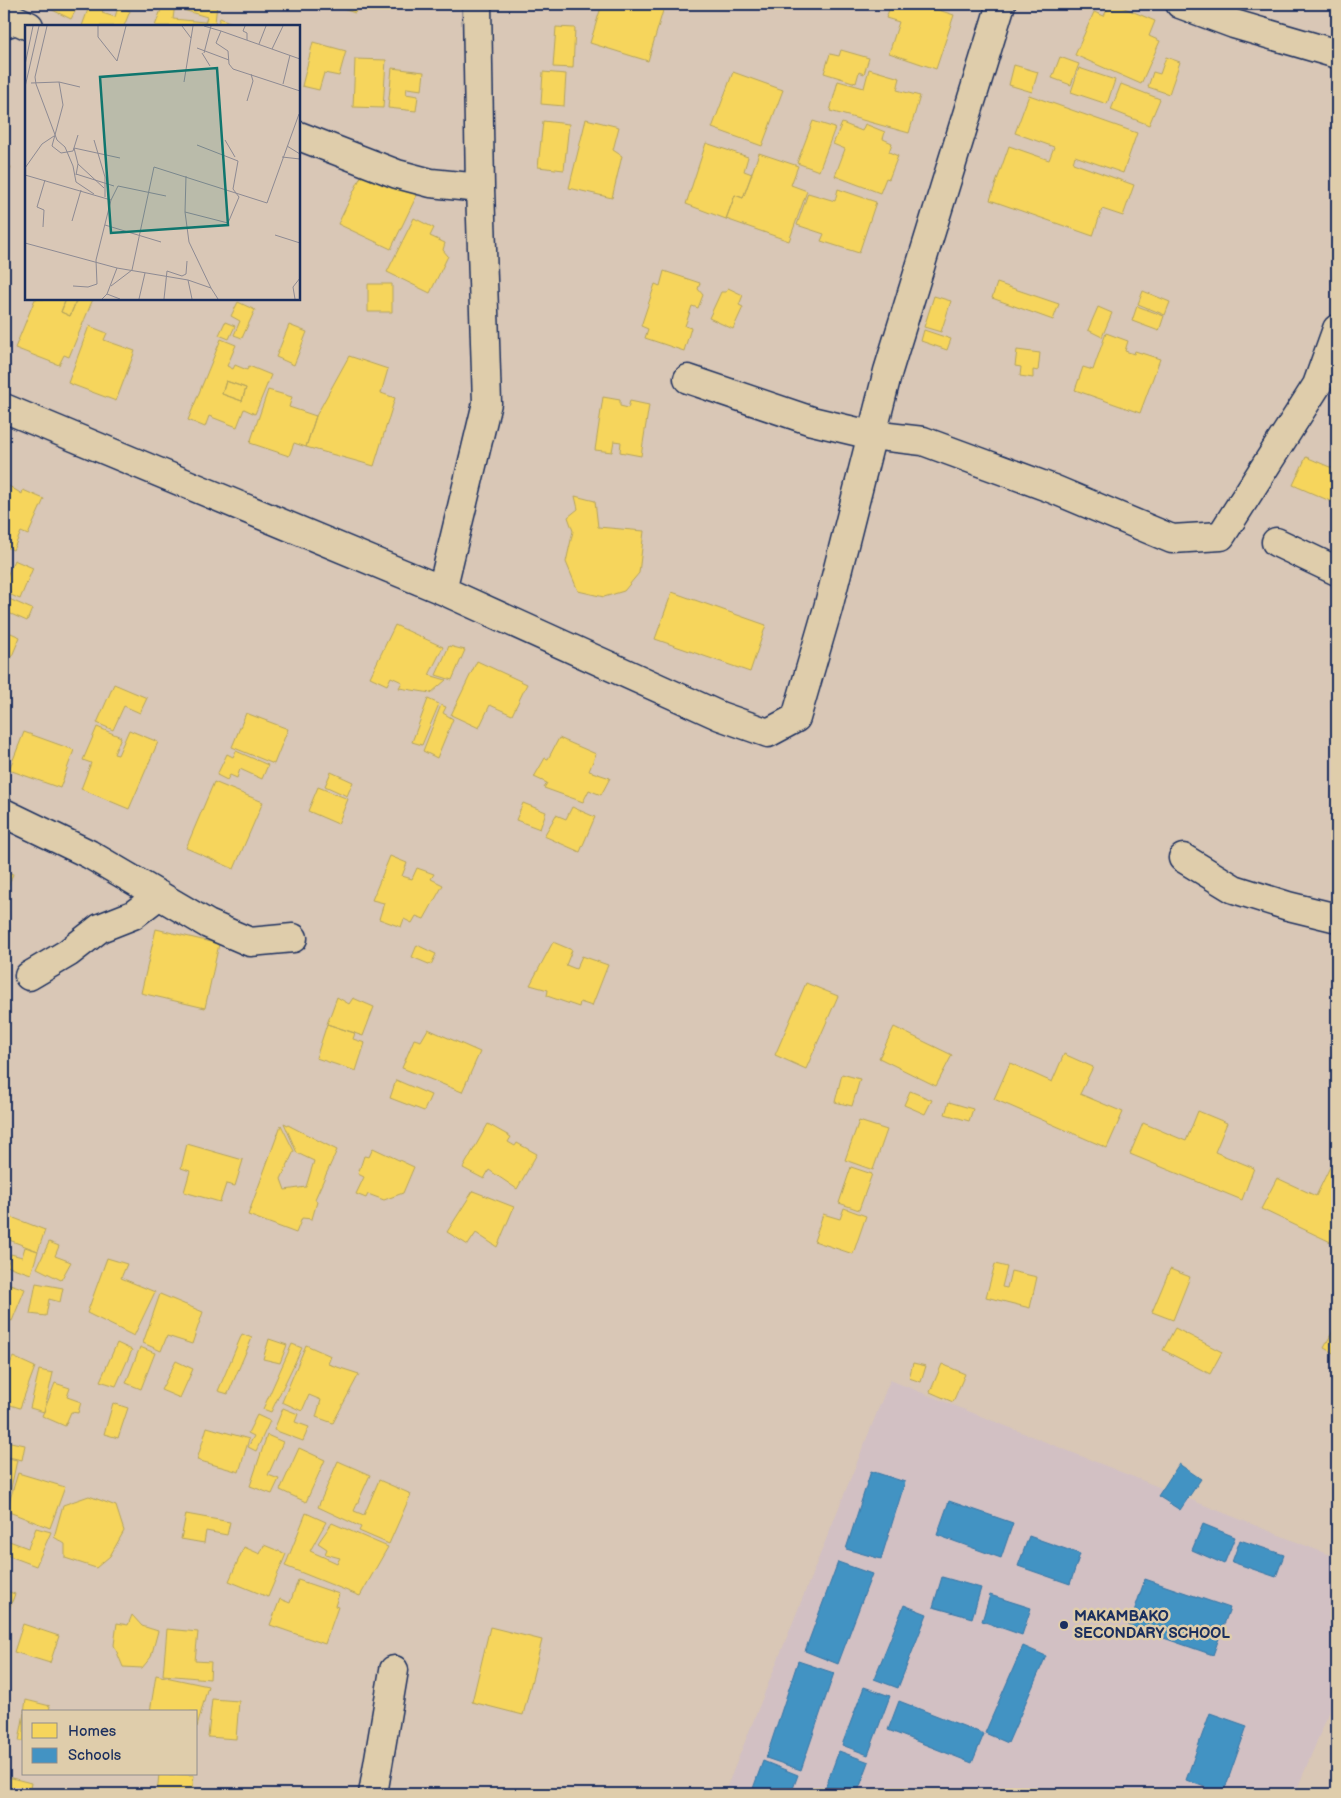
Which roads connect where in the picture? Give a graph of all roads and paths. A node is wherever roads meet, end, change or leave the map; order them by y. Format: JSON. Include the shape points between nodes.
{"nodes":[{"id":1,"x":477,"y":4,"type":"edge"},
{"id":2,"x":1002,"y":4,"type":"edge"},
{"id":3,"x":1180,"y":4,"type":"edge"},
{"id":4,"x":4,"y":24,"type":"edge"},
{"id":5,"x":27,"y":25,"type":"edge"},
{"id":6,"x":1337,"y":54,"type":"edge"},
{"id":7,"x":300,"y":136,"type":"edge"},
{"id":8,"x":480,"y":188,"type":"junction"},
{"id":9,"x":1337,"y":329,"type":"edge"},
{"id":10,"x":688,"y":379,"type":"dead end"},
{"id":11,"x":1327,"y":391,"type":"edge"},
{"id":12,"x":4,"y":408,"type":"edge"},
{"id":13,"x":871,"y":435,"type":"junction"},
{"id":14,"x":1276,"y":542,"type":"dead end"},
{"id":15,"x":1337,"y":571,"type":"edge"},
{"id":16,"x":442,"y":590,"type":"junction"},
{"id":17,"x":4,"y":813,"type":"edge"},
{"id":18,"x":1183,"y":858,"type":"dead end"},
{"id":19,"x":159,"y":895,"type":"junction"},
{"id":20,"x":1337,"y":918,"type":"edge"},
{"id":21,"x":294,"y":938,"type":"dead end"},
{"id":22,"x":29,"y":976,"type":"dead end"},
{"id":23,"x":394,"y":1670,"type":"dead end"},
{"id":24,"x":372,"y":1794,"type":"edge"}],
"edges":[{"from":1,"to":8,"type":"street"},
{"from":2,"to":13,"type":"street","via":[[944,185]]},
{"from":3,"to":6,"type":"street","via":[[1234,24]]},
{"from":4,"to":5,"type":"street","via":[[16,20]]},
{"from":7,"to":8,"type":"street","via":[[397,174],[431,183]]},
{"from":8,"to":16,"type":"street","via":[[487,403]]},
{"from":9,"to":11,"type":"street"},
{"from":10,"to":13,"type":"street","via":[[812,421]]},
{"from":11,"to":13,"type":"street","via":[[1221,536],[1172,538],[1053,489],[923,442]]},
{"from":12,"to":16,"type":"street"},
{"from":13,"to":16,"type":"street","via":[[828,608],[796,718],[768,733],[720,716]]},
{"from":14,"to":15,"type":"street"},
{"from":17,"to":19,"type":"street","via":[[89,854]]},
{"from":18,"to":20,"type":"street","via":[[1234,889]]},
{"from":19,"to":21,"type":"street","via":[[208,924],[250,942]]},
{"from":19,"to":22,"type":"street","via":[[133,915],[100,928],[68,953]]},
{"from":23,"to":24,"type":"street"}]}
